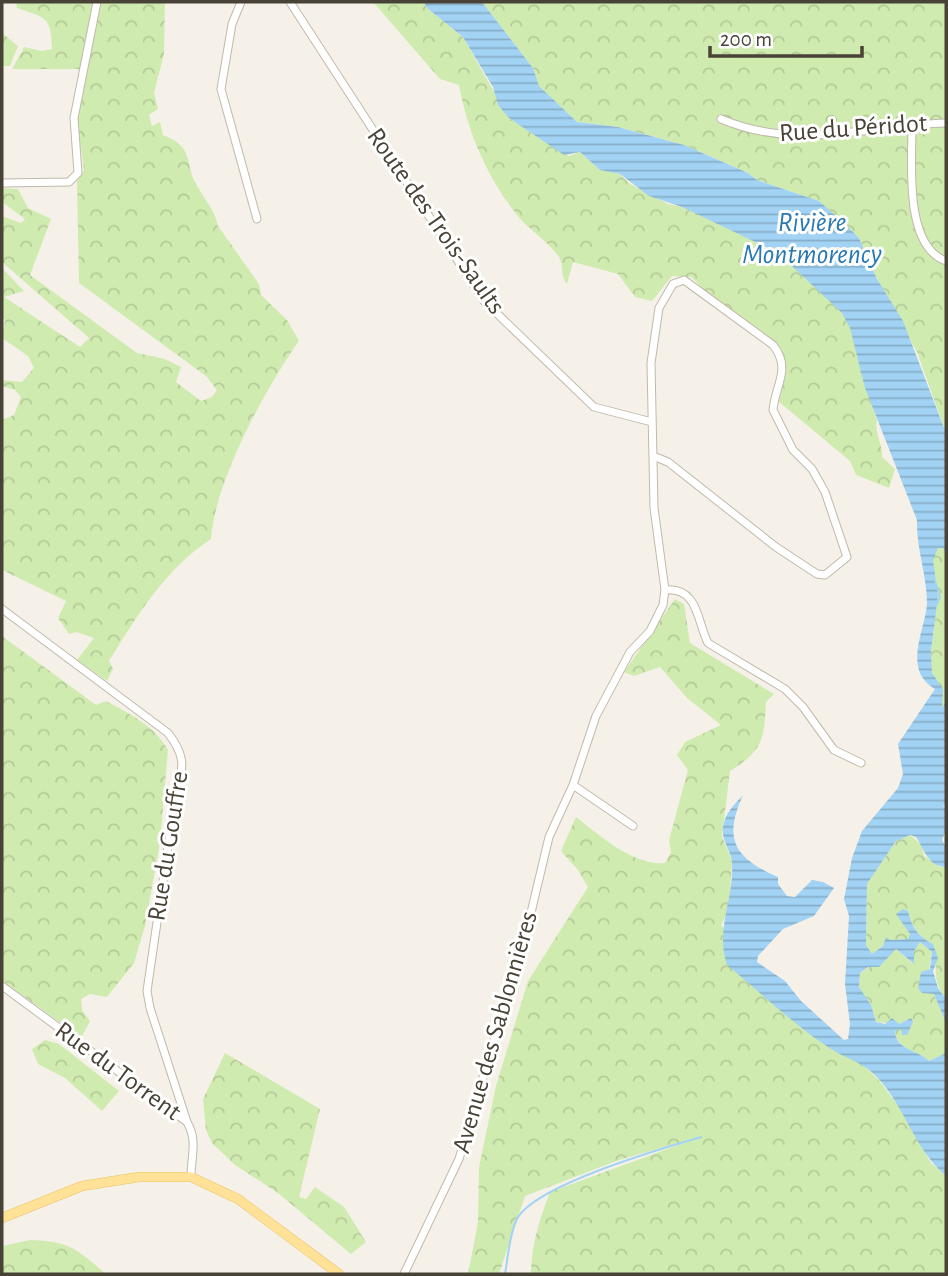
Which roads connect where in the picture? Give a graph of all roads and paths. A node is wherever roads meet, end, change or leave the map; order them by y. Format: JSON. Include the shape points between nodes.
{"nodes":[{"id":1,"x":97,"y":2,"type":"edge"},
{"id":2,"x":242,"y":2,"type":"edge"},
{"id":3,"x":290,"y":2,"type":"edge"},
{"id":4,"x":721,"y":119,"type":"dead end"},
{"id":5,"x":946,"y":123,"type":"edge"},
{"id":6,"x":912,"y":127,"type":"junction"},
{"id":7,"x":2,"y":183,"type":"edge"},
{"id":8,"x":257,"y":219,"type":"dead end"},
{"id":9,"x":946,"y":261,"type":"edge"},
{"id":10,"x":652,"y":422,"type":"junction"},
{"id":11,"x":653,"y":456,"type":"junction"},
{"id":12,"x":665,"y":590,"type":"junction"},
{"id":13,"x":2,"y":609,"type":"edge"},
{"id":14,"x":861,"y":763,"type":"dead end"},
{"id":15,"x":573,"y":785,"type":"junction"},
{"id":16,"x":633,"y":826,"type":"dead end"},
{"id":17,"x":2,"y":986,"type":"edge"},
{"id":18,"x":187,"y":1122,"type":"junction"},
{"id":19,"x":191,"y":1177,"type":"junction"},
{"id":20,"x":2,"y":1217,"type":"edge"},
{"id":21,"x":339,"y":1274,"type":"edge"},
{"id":22,"x":404,"y":1274,"type":"edge"}],
"edges":[{"from":1,"to":7,"type":"street","via":[[74,118],[79,173],[69,182]]},
{"from":2,"to":8,"type":"street","via":[[232,24],[221,89]]},
{"from":3,"to":10,"type":"street","name":"Route des Trois-Saults","via":[[484,301],[594,407]]},
{"from":4,"to":6,"type":"street","name":"Rue du Péridot","via":[[774,135]]},
{"from":5,"to":6,"type":"street","name":"Rue du Péridot"},
{"from":6,"to":9,"type":"street","via":[[918,229],[929,249]]},
{"from":10,"to":11,"type":"street","name":"Avenue des Sablonnières"},
{"from":10,"to":11,"type":"street","name":"Avenue des Sablonnières","via":[[652,363],[659,307],[673,284],[684,281],[780,354],[783,376],[773,410],[793,450],[812,469],[825,492],[847,557],[825,575],[817,573],[776,547],[668,462]]},
{"from":11,"to":12,"type":"street","name":"Avenue des Sablonnières","via":[[654,508]]},
{"from":12,"to":14,"type":"street","via":[[677,590],[697,606],[708,643],[785,689],[834,750]]},
{"from":12,"to":15,"type":"street","name":"Avenue des Sablonnières","via":[[657,619],[611,683]]},
{"from":13,"to":18,"type":"street","name":"Rue du Gouffre","via":[[168,733],[178,746],[183,773],[177,785],[147,991]]},
{"from":15,"to":16,"type":"street"},
{"from":15,"to":22,"type":"street","name":"Avenue des Sablonnières","via":[[550,837],[459,1159]]},
{"from":17,"to":18,"type":"street","name":"Rue du Torrent"},
{"from":18,"to":19,"type":"street","name":"Rue du Torrent","via":[[194,1133]]},
{"from":19,"to":20,"type":"main road","via":[[139,1177],[82,1186]]},
{"from":19,"to":21,"type":"main road","via":[[238,1199]]}]}
